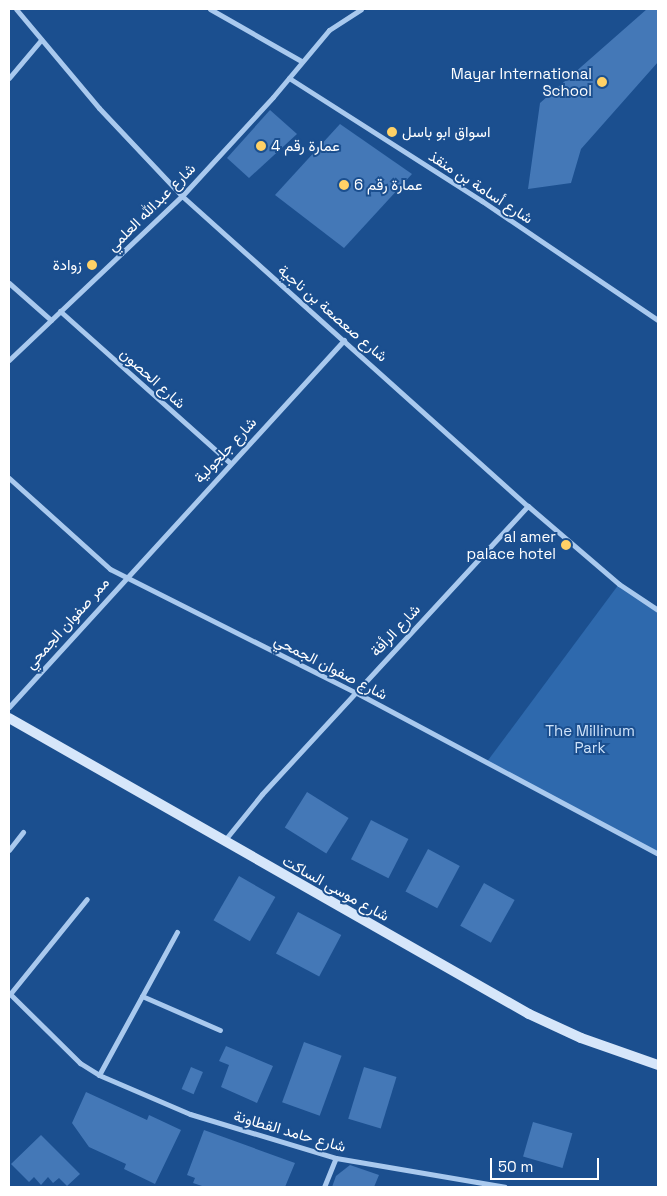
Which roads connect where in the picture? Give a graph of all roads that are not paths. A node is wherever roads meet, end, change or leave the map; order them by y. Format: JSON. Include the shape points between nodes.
{"nodes":[{"id":1,"x":16,"y":9,"type":"edge"},
{"id":2,"x":210,"y":9,"type":"edge"},
{"id":3,"x":361,"y":9,"type":"edge"},
{"id":4,"x":41,"y":40,"type":"junction"},
{"id":5,"x":301,"y":61,"type":"junction"},
{"id":6,"x":9,"y":78,"type":"edge"},
{"id":7,"x":289,"y":78,"type":"junction"},
{"id":8,"x":182,"y":196,"type":"junction"},
{"id":9,"x":9,"y":283,"type":"edge"},
{"id":10,"x":60,"y":311,"type":"junction"},
{"id":11,"x":51,"y":320,"type":"junction"},
{"id":12,"x":658,"y":320,"type":"edge"},
{"id":13,"x":344,"y":340,"type":"junction"},
{"id":14,"x":9,"y":360,"type":"edge"},
{"id":15,"x":230,"y":463,"type":"junction"},
{"id":16,"x":9,"y":478,"type":"edge"},
{"id":17,"x":528,"y":506,"type":"junction"},
{"id":18,"x":124,"y":577,"type":"junction"},
{"id":19,"x":658,"y":610,"type":"edge"},
{"id":20,"x":355,"y":692,"type":"junction"},
{"id":21,"x":9,"y":707,"type":"edge"},
{"id":22,"x":9,"y":718,"type":"edge"},
{"id":23,"x":23,"y":832,"type":"dead end"},
{"id":24,"x":224,"y":841,"type":"junction"},
{"id":25,"x":9,"y":850,"type":"edge"},
{"id":26,"x":658,"y":854,"type":"edge"},
{"id":27,"x":87,"y":899,"type":"dead end"},
{"id":28,"x":177,"y":932,"type":"dead end"},
{"id":29,"x":9,"y":993,"type":"edge"},
{"id":30,"x":142,"y":996,"type":"junction"},
{"id":31,"x":220,"y":1030,"type":"dead end"},
{"id":32,"x":658,"y":1065,"type":"edge"},
{"id":33,"x":98,"y":1075,"type":"junction"},
{"id":34,"x":336,"y":1158,"type":"junction"},
{"id":35,"x":481,"y":1185,"type":"edge"},
{"id":36,"x":324,"y":1187,"type":"edge"},
{"id":37,"x":505,"y":1187,"type":"edge"}],
"edges":[{"from":1,"to":4,"type":"street","name":"شارع صعصعة بن ناجية"},
{"from":2,"to":5,"type":"street"},
{"from":3,"to":5,"type":"street","name":"شارع عبدالله العلمي","via":[[328,30]]},
{"from":4,"to":6,"type":"street"},
{"from":4,"to":8,"type":"street","name":"شارع صعصعة بن ناجية","via":[[104,114]]},
{"from":5,"to":7,"type":"street","name":"شارع عبدالله العلمي"},
{"from":7,"to":8,"type":"street","name":"شارع عبدالله العلمي"},
{"from":7,"to":12,"type":"street","name":"شارع أسامة بن منقذ","via":[[482,201]]},
{"from":8,"to":10,"type":"street","name":"شارع عبدالله العلمي"},
{"from":8,"to":13,"type":"street","name":"شارع صعصعة بن ناجية"},
{"from":9,"to":11,"type":"street"},
{"from":10,"to":11,"type":"street","name":"شارع عبدالله العلمي"},
{"from":10,"to":15,"type":"street","name":"شارع الحصون"},
{"from":11,"to":14,"type":"street","name":"شارع عبدالله العلمي"},
{"from":13,"to":15,"type":"street","name":"شارع جلجولية"},
{"from":13,"to":17,"type":"street","name":"شارع صعصعة بن ناجية"},
{"from":15,"to":18,"type":"street","name":"شارع جلجولية"},
{"from":16,"to":18,"type":"street","name":"شارع صفوان الجمحي","via":[[95,557]]},
{"from":17,"to":19,"type":"street","name":"شارع صعصعة بن ناجية","via":[[619,584]]},
{"from":17,"to":20,"type":"street","name":"شارع الرأفة"},
{"from":18,"to":20,"type":"street","name":"شارع صفوان الجمحي"},
{"from":18,"to":21,"type":"street","name":"ممر صفوان الجمحي"},
{"from":20,"to":24,"type":"street","name":"شارع الرأفة"},
{"from":20,"to":26,"type":"street","name":"شارع صفوان الجمحي"},
{"from":22,"to":24,"type":"street","name":"شارع موسى الساكت"},
{"from":23,"to":25,"type":"street"},
{"from":24,"to":32,"type":"street","name":"شارع موسى الساكت","via":[[529,1014],[581,1038]]},
{"from":27,"to":29,"type":"street"},
{"from":28,"to":30,"type":"street"},
{"from":29,"to":33,"type":"street","name":"شارع حامد القطاونة","via":[[66,1052]]},
{"from":30,"to":31,"type":"street"},
{"from":30,"to":33,"type":"street"},
{"from":33,"to":34,"type":"street","name":"شارع حامد القطاونة","via":[[190,1114]]},
{"from":34,"to":35,"type":"street","name":"شارع حامد القطاونة"},
{"from":34,"to":36,"type":"street"},
{"from":35,"to":37,"type":"street","name":"شارع حامد القطاونة"}]}
